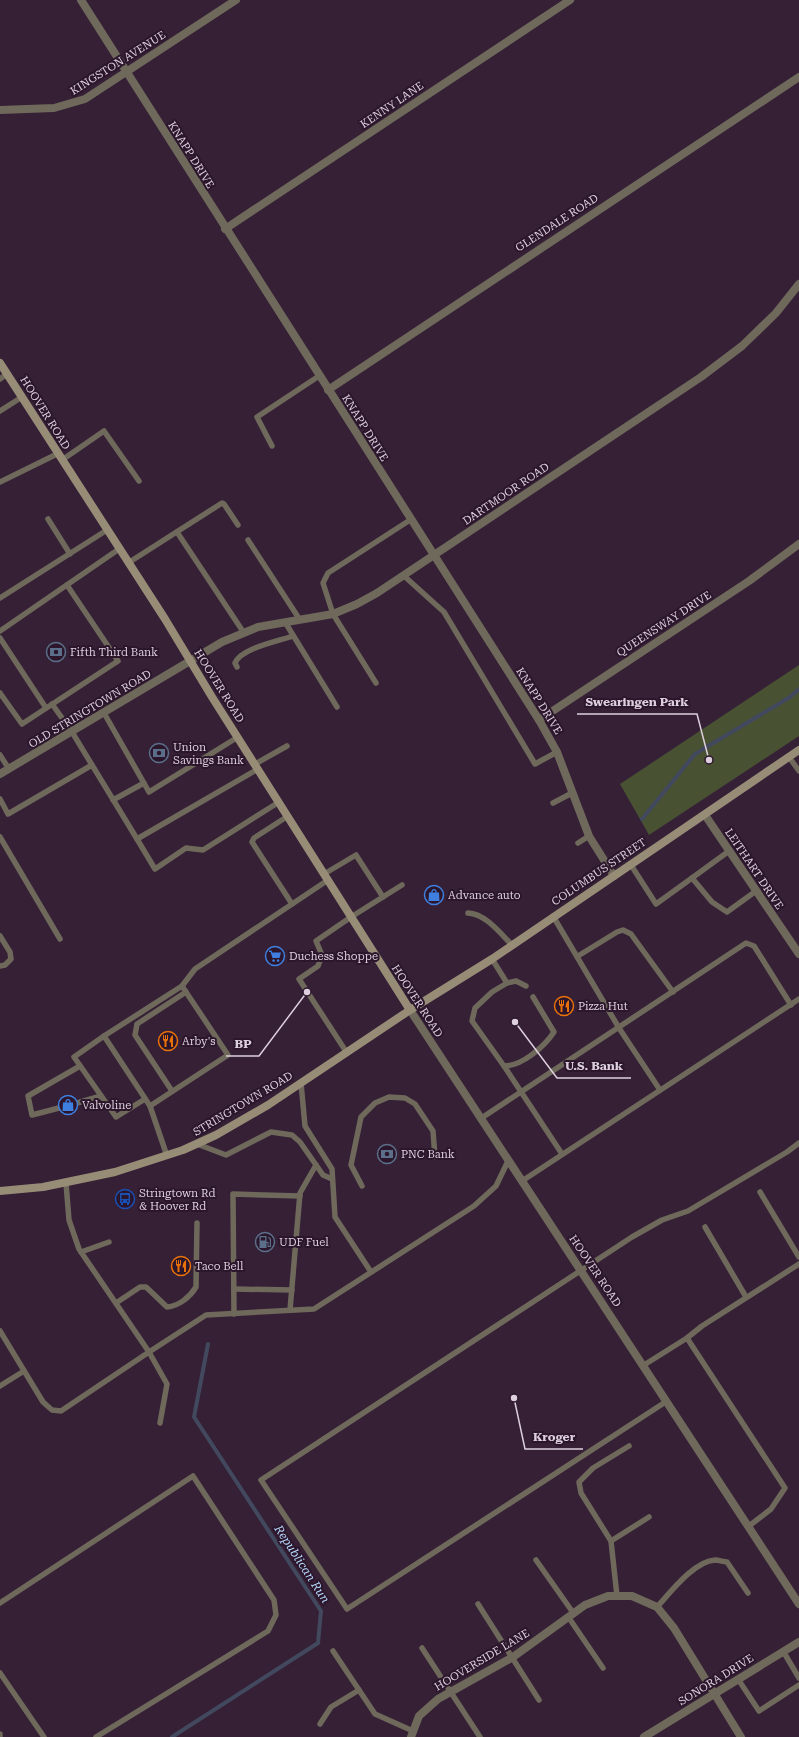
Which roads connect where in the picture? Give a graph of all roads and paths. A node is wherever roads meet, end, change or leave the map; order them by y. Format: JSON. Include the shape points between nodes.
{"nodes":[{"id":1,"x":81,"y":0,"type":"edge"},
{"id":2,"x":236,"y":0,"type":"edge"},
{"id":3,"x":570,"y":0,"type":"edge"},
{"id":4,"x":127,"y":72,"type":"junction"},
{"id":5,"x":799,"y":77,"type":"edge"},
{"id":6,"x":0,"y":110,"type":"edge"},
{"id":7,"x":225,"y":229,"type":"junction"},
{"id":8,"x":799,"y":284,"type":"edge"},
{"id":9,"x":0,"y":363,"type":"edge"},
{"id":10,"x":319,"y":376,"type":"junction"},
{"id":11,"x":4,"y":377,"type":"edge"},
{"id":12,"x":328,"y":390,"type":"junction"},
{"id":13,"x":22,"y":397,"type":"junction"},
{"id":14,"x":0,"y":410,"type":"edge"},
{"id":15,"x":272,"y":446,"type":"dead end"},
{"id":16,"x":60,"y":457,"type":"junction"},
{"id":17,"x":139,"y":481,"type":"dead end"},
{"id":18,"x":0,"y":482,"type":"edge"},
{"id":19,"x":48,"y":519,"type":"dead end"},
{"id":20,"x":410,"y":520,"type":"junction"},
{"id":21,"x":238,"y":525,"type":"dead end"},
{"id":22,"x":107,"y":530,"type":"junction"},
{"id":23,"x":177,"y":532,"type":"junction"},
{"id":24,"x":248,"y":540,"type":"dead end"},
{"id":25,"x":799,"y":544,"type":"edge"},
{"id":26,"x":119,"y":549,"type":"junction"},
{"id":27,"x":70,"y":554,"type":"junction"},
{"id":28,"x":432,"y":556,"type":"junction"},
{"id":29,"x":128,"y":563,"type":"junction"},
{"id":30,"x":403,"y":575,"type":"junction"},
{"id":31,"x":67,"y":585,"type":"junction"},
{"id":32,"x":0,"y":598,"type":"edge"},
{"id":33,"x":333,"y":614,"type":"junction"},
{"id":34,"x":300,"y":620,"type":"junction"},
{"id":35,"x":285,"y":622,"type":"junction"},
{"id":36,"x":0,"y":631,"type":"edge"},
{"id":37,"x":244,"y":632,"type":"junction"},
{"id":38,"x":293,"y":636,"type":"junction"},
{"id":39,"x":0,"y":638,"type":"edge"},
{"id":40,"x":190,"y":661,"type":"junction"},
{"id":41,"x":237,"y":667,"type":"dead end"},
{"id":42,"x":376,"y":683,"type":"dead end"},
{"id":43,"x":0,"y":694,"type":"edge"},
{"id":44,"x":52,"y":704,"type":"junction"},
{"id":45,"x":337,"y":707,"type":"dead end"},
{"id":46,"x":46,"y":708,"type":"junction"},
{"id":47,"x":104,"y":713,"type":"junction"},
{"id":48,"x":538,"y":720,"type":"junction"},
{"id":49,"x":72,"y":732,"type":"junction"},
{"id":50,"x":238,"y":737,"type":"junction"},
{"id":51,"x":287,"y":746,"type":"dead end"},
{"id":52,"x":799,"y":750,"type":"edge"},
{"id":53,"x":557,"y":752,"type":"junction"},
{"id":54,"x":0,"y":755,"type":"edge"},
{"id":55,"x":788,"y":757,"type":"junction"},
{"id":56,"x":92,"y":765,"type":"junction"},
{"id":57,"x":257,"y":767,"type":"junction"},
{"id":58,"x":9,"y":769,"type":"junction"},
{"id":59,"x":799,"y":771,"type":"edge"},
{"id":60,"x":0,"y":774,"type":"edge"},
{"id":61,"x":144,"y":783,"type":"junction"},
{"id":62,"x":572,"y":793,"type":"junction"},
{"id":63,"x":0,"y":799,"type":"edge"},
{"id":64,"x":113,"y":800,"type":"junction"},
{"id":65,"x":279,"y":802,"type":"junction"},
{"id":66,"x":553,"y":803,"type":"dead end"},
{"id":67,"x":705,"y":815,"type":"junction"},
{"id":68,"x":288,"y":816,"type":"junction"},
{"id":69,"x":589,"y":836,"type":"junction"},
{"id":70,"x":0,"y":837,"type":"edge"},
{"id":71,"x":137,"y":839,"type":"junction"},
{"id":72,"x":578,"y":843,"type":"dead end"},
{"id":73,"x":729,"y":850,"type":"junction"},
{"id":74,"x":631,"y":865,"type":"junction"},
{"id":75,"x":614,"y":876,"type":"junction"},
{"id":76,"x":326,"y":877,"type":"junction"},
{"id":77,"x":692,"y":878,"type":"junction"},
{"id":78,"x":402,"y":885,"type":"dead end"},
{"id":79,"x":756,"y":892,"type":"junction"},
{"id":80,"x":382,"y":897,"type":"junction"},
{"id":81,"x":292,"y":904,"type":"junction"},
{"id":82,"x":468,"y":913,"type":"dead end"},
{"id":83,"x":351,"y":916,"type":"junction"},
{"id":84,"x":553,"y":916,"type":"junction"},
{"id":85,"x":0,"y":936,"type":"edge"},
{"id":86,"x":60,"y":939,"type":"dead end"},
{"id":87,"x":512,"y":945,"type":"junction"},
{"id":88,"x":799,"y":954,"type":"edge"},
{"id":89,"x":578,"y":956,"type":"junction"},
{"id":90,"x":492,"y":959,"type":"junction"},
{"id":91,"x":0,"y":966,"type":"edge"},
{"id":92,"x":507,"y":983,"type":"junction"},
{"id":93,"x":182,"y":986,"type":"junction"},
{"id":94,"x":526,"y":986,"type":"dead end"},
{"id":95,"x":186,"y":992,"type":"junction"},
{"id":96,"x":672,"y":992,"type":"junction"},
{"id":97,"x":534,"y":997,"type":"dead end"},
{"id":98,"x":799,"y":999,"type":"edge"},
{"id":99,"x":791,"y":1004,"type":"junction"},
{"id":100,"x":410,"y":1010,"type":"junction"},
{"id":101,"x":619,"y":1028,"type":"junction"},
{"id":102,"x":104,"y":1036,"type":"junction"},
{"id":103,"x":346,"y":1053,"type":"junction"},
{"id":104,"x":80,"y":1066,"type":"junction"},
{"id":105,"x":504,"y":1066,"type":"junction"},
{"id":106,"x":301,"y":1083,"type":"junction"},
{"id":107,"x":660,"y":1090,"type":"junction"},
{"id":108,"x":172,"y":1091,"type":"junction"},
{"id":109,"x":520,"y":1093,"type":"junction"},
{"id":110,"x":101,"y":1096,"type":"junction"},
{"id":111,"x":145,"y":1099,"type":"junction"},
{"id":112,"x":78,"y":1103,"type":"dead end"},
{"id":113,"x":150,"y":1106,"type":"junction"},
{"id":114,"x":59,"y":1108,"type":"dead end"},
{"id":115,"x":480,"y":1119,"type":"junction"},
{"id":116,"x":799,"y":1143,"type":"edge"},
{"id":117,"x":197,"y":1144,"type":"junction"},
{"id":118,"x":562,"y":1154,"type":"junction"},
{"id":119,"x":167,"y":1156,"type":"junction"},
{"id":120,"x":435,"y":1157,"type":"dead end"},
{"id":121,"x":508,"y":1161,"type":"junction"},
{"id":122,"x":316,"y":1165,"type":"junction"},
{"id":123,"x":332,"y":1180,"type":"junction"},
{"id":124,"x":522,"y":1181,"type":"junction"},
{"id":125,"x":66,"y":1183,"type":"junction"},
{"id":126,"x":362,"y":1186,"type":"dead end"},
{"id":127,"x":0,"y":1191,"type":"edge"},
{"id":128,"x":760,"y":1192,"type":"dead end"},
{"id":129,"x":300,"y":1196,"type":"junction"},
{"id":130,"x":197,"y":1223,"type":"dead end"},
{"id":131,"x":704,"y":1227,"type":"dead end"},
{"id":132,"x":109,"y":1242,"type":"dead end"},
{"id":133,"x":81,"y":1252,"type":"junction"},
{"id":134,"x":799,"y":1257,"type":"edge"},
{"id":135,"x":799,"y":1264,"type":"edge"},
{"id":136,"x":580,"y":1270,"type":"junction"},
{"id":137,"x":371,"y":1272,"type":"junction"},
{"id":138,"x":234,"y":1289,"type":"junction"},
{"id":139,"x":292,"y":1290,"type":"junction"},
{"id":140,"x":746,"y":1297,"type":"junction"},
{"id":141,"x":116,"y":1303,"type":"junction"},
{"id":142,"x":290,"y":1310,"type":"junction"},
{"id":143,"x":234,"y":1314,"type":"junction"},
{"id":144,"x":0,"y":1331,"type":"edge"},
{"id":145,"x":687,"y":1338,"type":"junction"},
{"id":146,"x":149,"y":1352,"type":"junction"},
{"id":147,"x":644,"y":1365,"type":"junction"},
{"id":148,"x":24,"y":1371,"type":"junction"},
{"id":149,"x":0,"y":1386,"type":"edge"},
{"id":150,"x":667,"y":1401,"type":"junction"},
{"id":151,"x":160,"y":1423,"type":"dead end"},
{"id":152,"x":629,"y":1446,"type":"dead end"},
{"id":153,"x":649,"y":1517,"type":"dead end"},
{"id":154,"x":749,"y":1526,"type":"junction"},
{"id":155,"x":611,"y":1541,"type":"junction"},
{"id":156,"x":536,"y":1560,"type":"dead end"},
{"id":157,"x":748,"y":1594,"type":"dead end"},
{"id":158,"x":617,"y":1596,"type":"junction"},
{"id":159,"x":0,"y":1602,"type":"edge"},
{"id":160,"x":478,"y":1604,"type":"dead end"},
{"id":161,"x":799,"y":1604,"type":"edge"},
{"id":162,"x":657,"y":1607,"type":"junction"},
{"id":163,"x":572,"y":1616,"type":"junction"},
{"id":164,"x":799,"y":1642,"type":"edge"},
{"id":165,"x":422,"y":1648,"type":"dead end"},
{"id":166,"x":333,"y":1651,"type":"dead end"},
{"id":167,"x":783,"y":1651,"type":"junction"},
{"id":168,"x":513,"y":1658,"type":"junction"},
{"id":169,"x":602,"y":1668,"type":"dead end"},
{"id":170,"x":0,"y":1673,"type":"edge"},
{"id":171,"x":799,"y":1678,"type":"edge"},
{"id":172,"x":738,"y":1679,"type":"junction"},
{"id":173,"x":799,"y":1685,"type":"edge"},
{"id":174,"x":359,"y":1690,"type":"junction"},
{"id":175,"x":451,"y":1691,"type":"junction"},
{"id":176,"x":714,"y":1694,"type":"junction"},
{"id":177,"x":539,"y":1700,"type":"dead end"},
{"id":178,"x":320,"y":1724,"type":"dead end"},
{"id":179,"x":412,"y":1734,"type":"edge"},
{"id":180,"x":44,"y":1737,"type":"edge"},
{"id":181,"x":96,"y":1737,"type":"edge"},
{"id":182,"x":480,"y":1737,"type":"edge"},
{"id":183,"x":644,"y":1737,"type":"edge"},
{"id":184,"x":741,"y":1737,"type":"edge"}],
"edges":[{"from":1,"to":4,"type":"street","name":"KNAPP DRIVE"},
{"from":2,"to":4,"type":"street","name":"KINGSTON AVENUE"},
{"from":3,"to":7,"type":"street","name":"KENNY LANE"},
{"from":4,"to":6,"type":"street","name":"KINGSTON AVENUE","via":[[85,99],[71,104],[54,108]]},
{"from":4,"to":7,"type":"street","name":"KNAPP DRIVE"},
{"from":5,"to":12,"type":"street","name":"GLENDALE ROAD"},
{"from":7,"to":10,"type":"street","name":"KNAPP DRIVE"},
{"from":8,"to":28,"type":"street","name":"DARTMOOR ROAD","via":[[776,314],[742,346],[694,381]]},
{"from":9,"to":11,"type":"main road","name":"HOOVER ROAD"},
{"from":10,"to":12,"type":"street","name":"KNAPP DRIVE"},
{"from":10,"to":15,"type":"lane","via":[[257,417]]},
{"from":11,"to":13,"type":"main road","name":"HOOVER ROAD"},
{"from":12,"to":20,"type":"street","name":"KNAPP DRIVE"},
{"from":13,"to":14,"type":"lane"},
{"from":13,"to":16,"type":"main road","name":"HOOVER ROAD"},
{"from":16,"to":17,"type":"lane","via":[[104,431]]},
{"from":16,"to":18,"type":"lane"},
{"from":16,"to":22,"type":"main road","name":"HOOVER ROAD"},
{"from":19,"to":27,"type":"lane"},
{"from":20,"to":28,"type":"street","name":"KNAPP DRIVE"},
{"from":20,"to":33,"type":"lane","via":[[328,573],[323,583]]},
{"from":21,"to":23,"type":"lane","via":[[222,503]]},
{"from":22,"to":26,"type":"main road","name":"HOOVER ROAD"},
{"from":22,"to":27,"type":"lane"},
{"from":23,"to":29,"type":"lane"},
{"from":23,"to":37,"type":"lane"},
{"from":24,"to":34,"type":"lane"},
{"from":25,"to":48,"type":"street","name":"QUEENSWAY DRIVE","via":[[748,582]]},
{"from":26,"to":29,"type":"main road","name":"HOOVER ROAD"},
{"from":26,"to":31,"type":"lane"},
{"from":27,"to":32,"type":"lane"},
{"from":28,"to":30,"type":"street","name":"DARTMOOR ROAD"},
{"from":28,"to":48,"type":"street","name":"KNAPP DRIVE"},
{"from":29,"to":40,"type":"main road","name":"HOOVER ROAD"},
{"from":30,"to":33,"type":"street","name":"DARTMOOR ROAD","via":[[357,604]]},
{"from":30,"to":53,"type":"lane","via":[[444,612],[536,764]]},
{"from":31,"to":36,"type":"lane"},
{"from":31,"to":44,"type":"lane","via":[[118,661]]},
{"from":33,"to":34,"type":"street","name":"DARTMOOR ROAD"},
{"from":33,"to":42,"type":"lane"},
{"from":34,"to":35,"type":"street","name":"DARTMOOR ROAD"},
{"from":35,"to":37,"type":"street","name":"DARTMOOR ROAD"},
{"from":35,"to":38,"type":"lane"},
{"from":37,"to":40,"type":"street","name":"DARTMOOR ROAD"},
{"from":38,"to":41,"type":"lane","via":[[249,651],[237,659]]},
{"from":38,"to":45,"type":"lane"},
{"from":39,"to":46,"type":"lane"},
{"from":40,"to":47,"type":"street","name":"OLD STRINGTOWN ROAD"},
{"from":40,"to":50,"type":"main road","name":"HOOVER ROAD"},
{"from":43,"to":46,"type":"lane","via":[[22,724]]},
{"from":44,"to":46,"type":"lane"},
{"from":44,"to":49,"type":"lane"},
{"from":47,"to":49,"type":"street","name":"OLD STRINGTOWN ROAD"},
{"from":47,"to":61,"type":"lane"},
{"from":48,"to":53,"type":"street","name":"KNAPP DRIVE"},
{"from":49,"to":56,"type":"lane"},
{"from":49,"to":58,"type":"street","name":"OLD STRINGTOWN ROAD"},
{"from":50,"to":57,"type":"main road","name":"HOOVER ROAD"},
{"from":50,"to":61,"type":"lane","via":[[149,792]]},
{"from":51,"to":57,"type":"lane"},
{"from":52,"to":55,"type":"main road","name":"COLUMBUS STREET"},
{"from":53,"to":62,"type":"street","name":"KNAPP DRIVE"},
{"from":54,"to":58,"type":"lane"},
{"from":55,"to":59,"type":"lane"},
{"from":55,"to":67,"type":"main road","name":"COLUMBUS STREET"},
{"from":56,"to":63,"type":"lane","via":[[8,814]]},
{"from":56,"to":64,"type":"lane"},
{"from":57,"to":65,"type":"main road","name":"HOOVER ROAD"},
{"from":57,"to":71,"type":"lane"},
{"from":58,"to":60,"type":"street","name":"OLD STRINGTOWN ROAD"},
{"from":61,"to":64,"type":"lane"},
{"from":62,"to":66,"type":"lane"},
{"from":62,"to":69,"type":"street","name":"KNAPP DRIVE"},
{"from":64,"to":71,"type":"lane"},
{"from":65,"to":68,"type":"main road","name":"HOOVER ROAD"},
{"from":65,"to":71,"type":"lane","via":[[203,850],[186,848],[155,869]]},
{"from":67,"to":73,"type":"street","name":"LEITHART DRIVE"},
{"from":67,"to":74,"type":"main road","name":"COLUMBUS STREET"},
{"from":68,"to":76,"type":"main road","name":"HOOVER ROAD"},
{"from":68,"to":81,"type":"lane","via":[[254,838],[252,842]]},
{"from":69,"to":72,"type":"lane"},
{"from":69,"to":75,"type":"street","name":"KNAPP DRIVE"},
{"from":70,"to":86,"type":"lane"},
{"from":73,"to":77,"type":"lane"},
{"from":73,"to":79,"type":"street","name":"LEITHART DRIVE"},
{"from":74,"to":75,"type":"main road","name":"COLUMBUS STREET"},
{"from":74,"to":77,"type":"lane","via":[[656,904]]},
{"from":75,"to":84,"type":"main road","name":"COLUMBUS STREET"},
{"from":76,"to":80,"type":"lane","via":[[356,855]]},
{"from":76,"to":81,"type":"lane"},
{"from":76,"to":83,"type":"main road","name":"HOOVER ROAD"},
{"from":77,"to":79,"type":"lane","via":[[712,902],[727,912]]},
{"from":78,"to":80,"type":"lane"},
{"from":79,"to":88,"type":"street","name":"LEITHART DRIVE"},
{"from":80,"to":83,"type":"lane"},
{"from":81,"to":93,"type":"lane","via":[[195,969]]},
{"from":82,"to":87,"type":"lane","via":[[479,916],[496,928]]},
{"from":83,"to":100,"type":"main road","name":"HOOVER ROAD"},
{"from":83,"to":103,"type":"lane","via":[[316,941],[322,955],[318,966],[299,979]]},
{"from":84,"to":87,"type":"main road","name":"COLUMBUS STREET"},
{"from":84,"to":89,"type":"lane"},
{"from":85,"to":91,"type":"lane","via":[[10,952],[11,959]]},
{"from":87,"to":90,"type":"main road","name":"COLUMBUS STREET"},
{"from":89,"to":96,"type":"lane","via":[[617,932],[627,931]]},
{"from":89,"to":101,"type":"lane"},
{"from":90,"to":92,"type":"lane"},
{"from":90,"to":100,"type":"main road","name":"COLUMBUS STREET"},
{"from":92,"to":94,"type":"lane","via":[[516,981]]},
{"from":92,"to":105,"type":"lane","via":[[492,992],[475,1008],[472,1021]]},
{"from":93,"to":95,"type":"lane"},
{"from":93,"to":102,"type":"lane"},
{"from":95,"to":108,"type":"lane","via":[[137,1024],[135,1035]]},
{"from":95,"to":108,"type":"lane","via":[[228,1055]]},
{"from":96,"to":99,"type":"lane","via":[[746,943],[754,946]]},
{"from":96,"to":101,"type":"lane"},
{"from":97,"to":105,"type":"lane","via":[[554,1032],[548,1041],[522,1060]]},
{"from":98,"to":99,"type":"lane"},
{"from":99,"to":107,"type":"lane"},
{"from":100,"to":103,"type":"main road","name":"STRINGTOWN ROAD"},
{"from":100,"to":115,"type":"street","name":"HOOVER ROAD"},
{"from":101,"to":107,"type":"lane"},
{"from":101,"to":109,"type":"lane"},
{"from":102,"to":104,"type":"lane","via":[[74,1057]]},
{"from":102,"to":111,"type":"lane"},
{"from":103,"to":106,"type":"main road","name":"STRINGTOWN ROAD"},
{"from":104,"to":110,"type":"lane"},
{"from":104,"to":114,"type":"lane","via":[[28,1096],[32,1115]]},
{"from":105,"to":109,"type":"lane"},
{"from":106,"to":117,"type":"main road","name":"STRINGTOWN ROAD","via":[[268,1105]]},
{"from":106,"to":123,"type":"lane","via":[[305,1126],[332,1169]]},
{"from":107,"to":118,"type":"lane"},
{"from":108,"to":113,"type":"lane"},
{"from":109,"to":115,"type":"lane"},
{"from":109,"to":118,"type":"lane"},
{"from":110,"to":111,"type":"lane","via":[[116,1117]]},
{"from":110,"to":112,"type":"lane"},
{"from":111,"to":113,"type":"lane"},
{"from":113,"to":119,"type":"lane"},
{"from":115,"to":121,"type":"street","name":"HOOVER ROAD"},
{"from":116,"to":136,"type":"lane","via":[[688,1211],[662,1220]]},
{"from":117,"to":119,"type":"main road","name":"STRINGTOWN ROAD"},
{"from":117,"to":122,"type":"lane","via":[[226,1155],[271,1132],[292,1135]]},
{"from":118,"to":124,"type":"lane"},
{"from":119,"to":125,"type":"main road","name":"STRINGTOWN ROAD","via":[[116,1172]]},
{"from":120,"to":126,"type":"lane","via":[[433,1131],[415,1104],[406,1098],[389,1097],[374,1103],[362,1117],[350,1165]]},
{"from":121,"to":124,"type":"street","name":"HOOVER ROAD"},
{"from":121,"to":137,"type":"lane","via":[[496,1186],[474,1206]]},
{"from":122,"to":123,"type":"lane","via":[[323,1176]]},
{"from":122,"to":129,"type":"lane"},
{"from":123,"to":137,"type":"lane","via":[[335,1218]]},
{"from":124,"to":136,"type":"street","name":"HOOVER ROAD"},
{"from":125,"to":127,"type":"main road","name":"STRINGTOWN ROAD"},
{"from":125,"to":133,"type":"lane","via":[[69,1220]]},
{"from":128,"to":134,"type":"lane"},
{"from":129,"to":138,"type":"lane","via":[[233,1194]]},
{"from":129,"to":139,"type":"lane"},
{"from":130,"to":141,"type":"lane","via":[[196,1287],[191,1295],[167,1307],[146,1287],[140,1287]]},
{"from":131,"to":140,"type":"lane"},
{"from":132,"to":133,"type":"lane"},
{"from":133,"to":141,"type":"lane"},
{"from":135,"to":140,"type":"lane"},
{"from":136,"to":147,"type":"street","name":"HOOVER ROAD"},
{"from":136,"to":150,"type":"lane","via":[[261,1480],[265,1487],[347,1609]]},
{"from":137,"to":142,"type":"lane","via":[[314,1309]]},
{"from":138,"to":139,"type":"lane"},
{"from":138,"to":143,"type":"lane"},
{"from":139,"to":142,"type":"lane"},
{"from":140,"to":145,"type":"lane"},
{"from":141,"to":146,"type":"lane"},
{"from":142,"to":143,"type":"lane"},
{"from":143,"to":146,"type":"lane","via":[[206,1315]]},
{"from":144,"to":148,"type":"lane"},
{"from":145,"to":147,"type":"lane"},
{"from":145,"to":154,"type":"lane","via":[[785,1488],[771,1509]]},
{"from":146,"to":148,"type":"lane","via":[[61,1411],[52,1410],[43,1402]]},
{"from":146,"to":151,"type":"lane","via":[[167,1384]]},
{"from":147,"to":150,"type":"street","name":"HOOVER ROAD"},
{"from":148,"to":149,"type":"lane"},
{"from":150,"to":154,"type":"street","name":"HOOVER ROAD"},
{"from":152,"to":155,"type":"lane","via":[[593,1468],[580,1482],[582,1493]]},
{"from":153,"to":155,"type":"lane"},
{"from":154,"to":161,"type":"street","name":"HOOVER ROAD"},
{"from":155,"to":158,"type":"lane"},
{"from":156,"to":163,"type":"lane"},
{"from":157,"to":162,"type":"lane","via":[[727,1562],[715,1560],[700,1565]]},
{"from":158,"to":162,"type":"street","name":"HOOVERSIDE LANE","via":[[632,1596]]},
{"from":158,"to":163,"type":"street","name":"HOOVERSIDE LANE","via":[[608,1596],[586,1605]]},
{"from":159,"to":181,"type":"lane","via":[[193,1476],[274,1600],[276,1615],[268,1631]]},
{"from":160,"to":168,"type":"lane"},
{"from":162,"to":176,"type":"street","name":"HOOVERSIDE LANE","via":[[674,1628]]},
{"from":163,"to":168,"type":"street","name":"HOOVERSIDE LANE"},
{"from":163,"to":169,"type":"lane"},
{"from":164,"to":167,"type":"street","name":"SONORA DRIVE"},
{"from":165,"to":175,"type":"lane"},
{"from":166,"to":174,"type":"lane"},
{"from":167,"to":171,"type":"lane"},
{"from":167,"to":172,"type":"street","name":"SONORA DRIVE"},
{"from":168,"to":175,"type":"street","name":"HOOVERSIDE LANE"},
{"from":168,"to":177,"type":"lane"},
{"from":170,"to":180,"type":"lane"},
{"from":172,"to":173,"type":"lane","via":[[759,1711]]},
{"from":172,"to":176,"type":"street","name":"SONORA DRIVE"},
{"from":174,"to":178,"type":"lane","via":[[331,1707]]},
{"from":174,"to":179,"type":"lane","via":[[375,1714]]},
{"from":175,"to":179,"type":"street","name":"HOOVERSIDE LANE","via":[[419,1716]]},
{"from":175,"to":182,"type":"lane"},
{"from":176,"to":183,"type":"street","name":"SONORA DRIVE"},
{"from":176,"to":184,"type":"street","name":"HOOVERSIDE LANE"}]}
